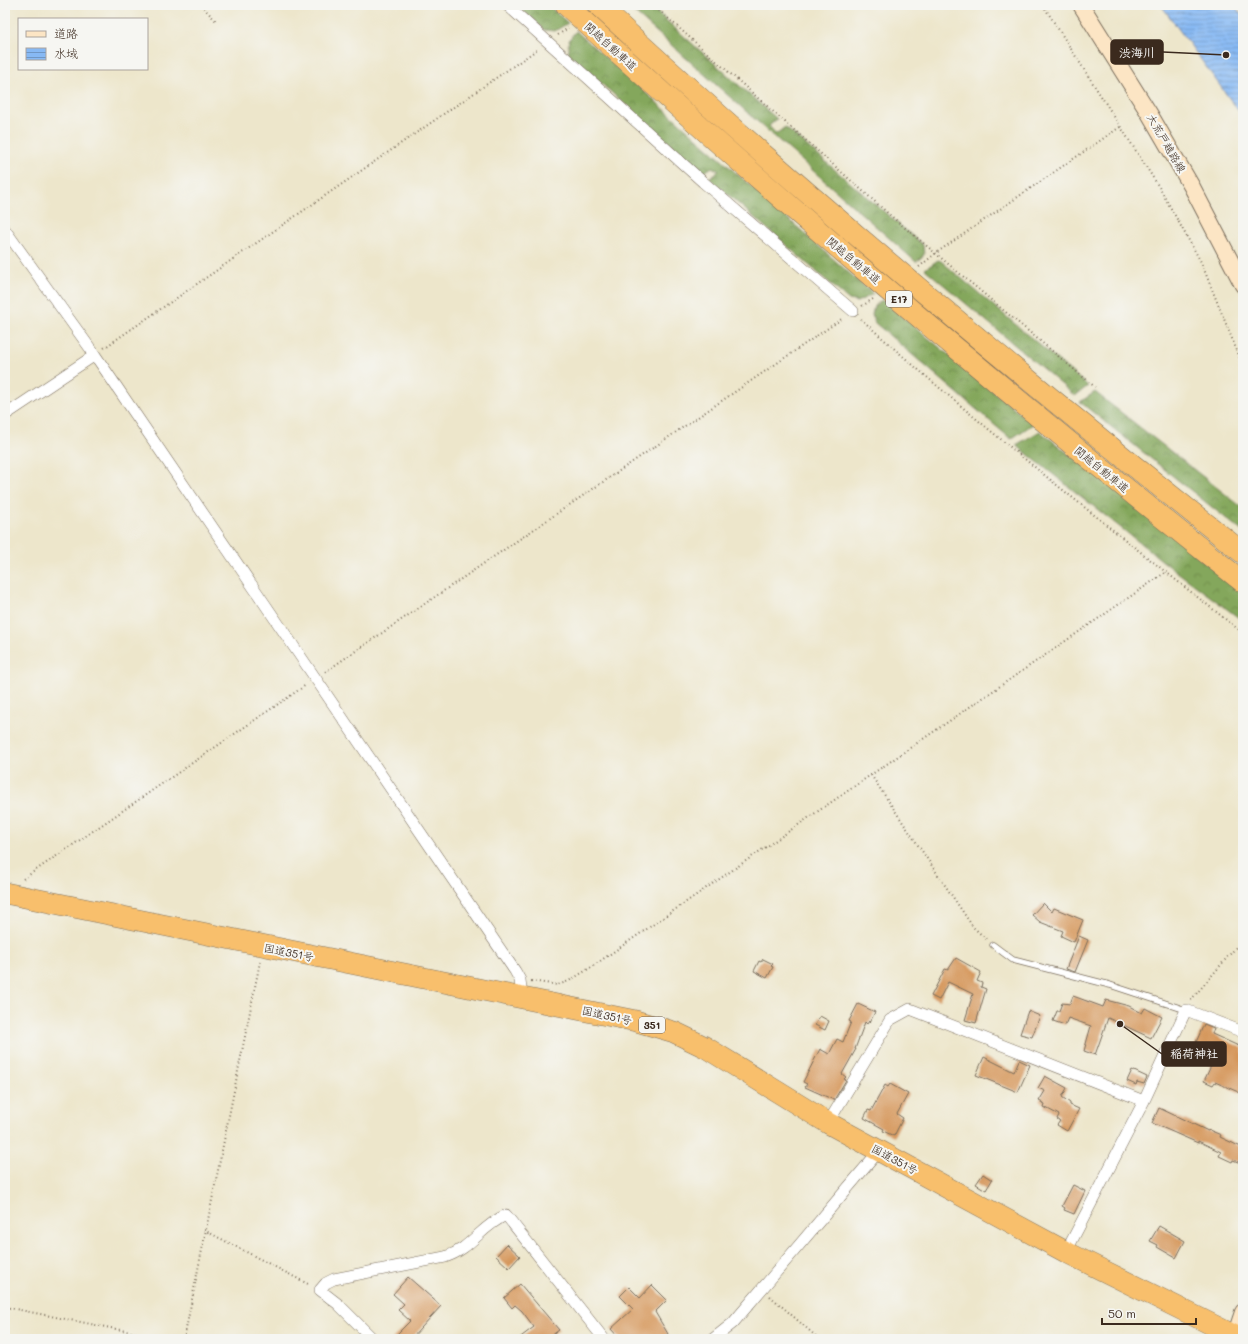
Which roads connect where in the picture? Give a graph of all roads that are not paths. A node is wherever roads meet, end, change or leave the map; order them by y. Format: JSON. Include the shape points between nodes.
{"nodes":[{"id":1,"x":507,"y":5,"type":"edge"},
{"id":2,"x":566,"y":5,"type":"edge"},
{"id":3,"x":598,"y":5,"type":"edge"},
{"id":4,"x":1081,"y":5,"type":"edge"},
{"id":5,"x":5,"y":230,"type":"edge"},
{"id":6,"x":1243,"y":286,"type":"edge"},
{"id":7,"x":853,"y":311,"type":"road end"},
{"id":8,"x":95,"y":355,"type":"junction"},
{"id":9,"x":5,"y":415,"type":"edge"},
{"id":10,"x":1243,"y":553,"type":"edge"},
{"id":11,"x":1243,"y":582,"type":"edge"},
{"id":12,"x":8,"y":894,"type":"edge"},
{"id":13,"x":993,"y":945,"type":"road end"},
{"id":14,"x":521,"y":988,"type":"junction"},
{"id":15,"x":1186,"y":1010,"type":"junction"},
{"id":16,"x":1243,"y":1032,"type":"edge"},
{"id":17,"x":1144,"y":1101,"type":"junction"},
{"id":18,"x":828,"y":1123,"type":"junction"},
{"id":19,"x":879,"y":1151,"type":"junction"},
{"id":20,"x":1066,"y":1252,"type":"junction"},
{"id":21,"x":1243,"y":1312,"type":"edge"},
{"id":22,"x":1237,"y":1338,"type":"edge"},
{"id":23,"x":373,"y":1339,"type":"edge"},
{"id":24,"x":604,"y":1339,"type":"edge"},
{"id":25,"x":713,"y":1339,"type":"edge"}],
"edges":[{"from":1,"to":7,"type":"street","via":[[703,182]]},
{"from":2,"to":11,"type":"highway","name":"関越自動車道","number":"E17","via":[[727,151],[1030,411]]},
{"from":3,"to":10,"type":"highway","name":"関越自動車道","number":"E17","via":[[751,143],[976,337]]},
{"from":4,"to":6,"type":"main road","name":"大荒戸越路線","via":[[1150,113]]},
{"from":5,"to":8,"type":"street"},
{"from":8,"to":9,"type":"street"},
{"from":8,"to":14,"type":"street","via":[[316,678]]},
{"from":12,"to":14,"type":"highway","name":"国道351号","number":"351","via":[[263,946]]},
{"from":13,"to":15,"type":"lane","via":[[1013,960],[1110,985]]},
{"from":14,"to":18,"type":"highway","name":"国道351号","number":"351","via":[[674,1032],[705,1047]]},
{"from":15,"to":16,"type":"street"},
{"from":15,"to":17,"type":"street"},
{"from":17,"to":18,"type":"street","via":[[910,1009],[890,1020]]},
{"from":17,"to":20,"type":"street"},
{"from":18,"to":19,"type":"highway","name":"国道351号","number":"351"},
{"from":19,"to":20,"type":"highway","name":"国道351号","number":"351"},
{"from":19,"to":25,"type":"street","via":[[733,1323]]},
{"from":20,"to":22,"type":"highway","name":"国道351号","number":"351"},
{"from":21,"to":22,"type":"main road"},
{"from":23,"to":24,"type":"street","via":[[320,1290],[326,1283],[334,1279],[458,1253],[493,1221],[506,1215]]}]}
